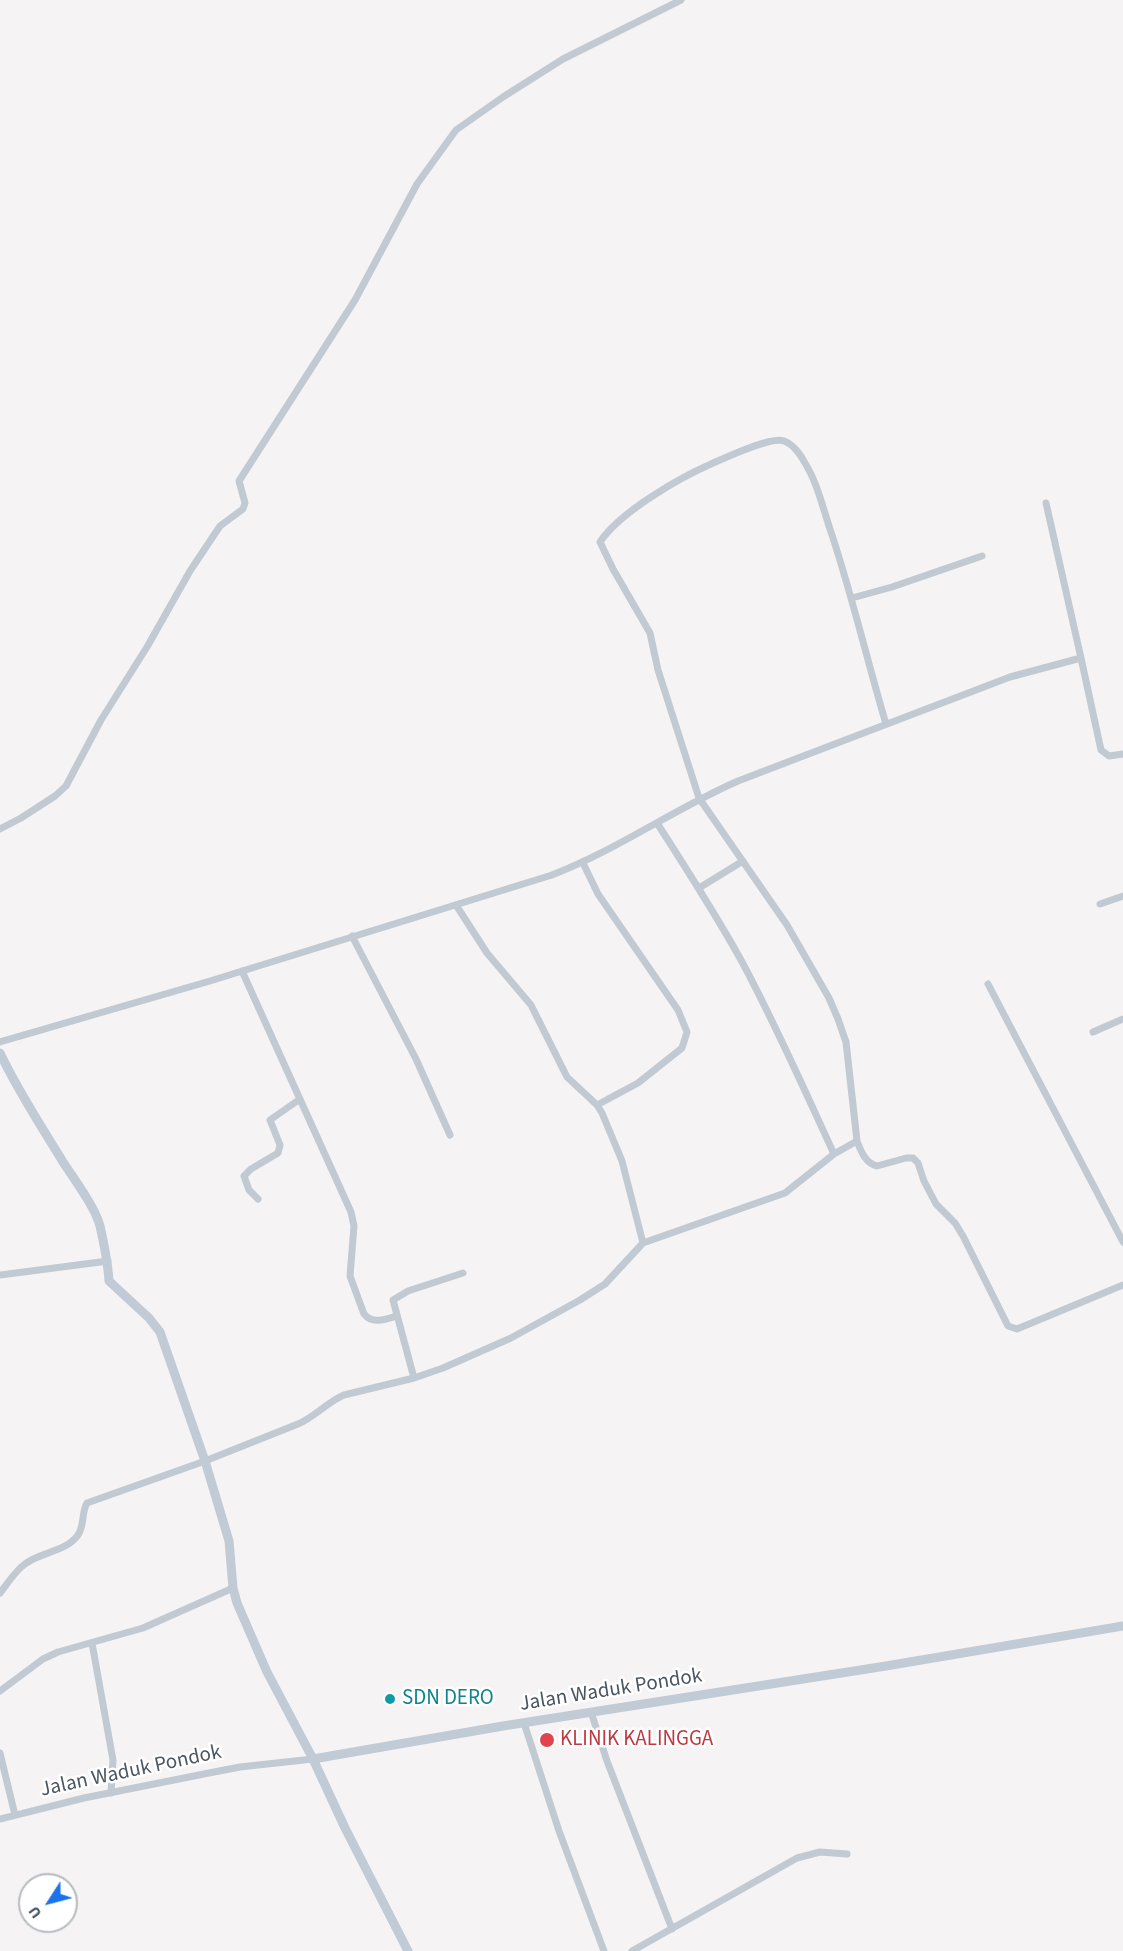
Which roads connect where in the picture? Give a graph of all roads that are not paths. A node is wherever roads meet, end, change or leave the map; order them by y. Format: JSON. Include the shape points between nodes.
{"nodes":[{"id":1,"x":681,"y":0,"type":"edge"},
{"id":2,"x":1046,"y":503,"type":"dead end"},
{"id":3,"x":982,"y":556,"type":"dead end"},
{"id":4,"x":852,"y":598,"type":"junction"},
{"id":5,"x":1081,"y":657,"type":"junction"},
{"id":6,"x":886,"y":724,"type":"junction"},
{"id":7,"x":1123,"y":754,"type":"edge"},
{"id":8,"x":699,"y":798,"type":"junction"},
{"id":9,"x":657,"y":823,"type":"junction"},
{"id":10,"x":0,"y":829,"type":"edge"},
{"id":11,"x":743,"y":861,"type":"junction"},
{"id":12,"x":583,"y":863,"type":"junction"},
{"id":13,"x":699,"y":888,"type":"junction"},
{"id":14,"x":1123,"y":896,"type":"edge"},
{"id":15,"x":1100,"y":904,"type":"dead end"},
{"id":16,"x":456,"y":905,"type":"junction"},
{"id":17,"x":352,"y":936,"type":"junction"},
{"id":18,"x":242,"y":971,"type":"junction"},
{"id":19,"x":988,"y":984,"type":"dead end"},
{"id":20,"x":1123,"y":1018,"type":"edge"},
{"id":21,"x":1093,"y":1032,"type":"dead end"},
{"id":22,"x":0,"y":1042,"type":"edge"},
{"id":23,"x":0,"y":1053,"type":"edge"},
{"id":24,"x":300,"y":1099,"type":"junction"},
{"id":25,"x":597,"y":1105,"type":"junction"},
{"id":26,"x":450,"y":1135,"type":"dead end"},
{"id":27,"x":857,"y":1142,"type":"junction"},
{"id":28,"x":834,"y":1154,"type":"junction"},
{"id":29,"x":258,"y":1199,"type":"dead end"},
{"id":30,"x":1123,"y":1242,"type":"edge"},
{"id":31,"x":643,"y":1243,"type":"junction"},
{"id":32,"x":108,"y":1261,"type":"junction"},
{"id":33,"x":463,"y":1273,"type":"dead end"},
{"id":34,"x":0,"y":1275,"type":"edge"},
{"id":35,"x":1123,"y":1285,"type":"edge"},
{"id":36,"x":397,"y":1316,"type":"junction"},
{"id":37,"x":414,"y":1378,"type":"junction"},
{"id":38,"x":205,"y":1461,"type":"junction"},
{"id":39,"x":233,"y":1588,"type":"junction"},
{"id":40,"x":0,"y":1593,"type":"edge"},
{"id":41,"x":1123,"y":1626,"type":"edge"},
{"id":42,"x":92,"y":1643,"type":"junction"},
{"id":43,"x":0,"y":1691,"type":"edge"},
{"id":44,"x":591,"y":1712,"type":"junction"},
{"id":45,"x":524,"y":1723,"type":"junction"},
{"id":46,"x":0,"y":1753,"type":"edge"},
{"id":47,"x":313,"y":1759,"type":"junction"},
{"id":48,"x":111,"y":1793,"type":"junction"},
{"id":49,"x":15,"y":1815,"type":"junction"},
{"id":50,"x":0,"y":1819,"type":"edge"},
{"id":51,"x":847,"y":1854,"type":"dead end"},
{"id":52,"x":672,"y":1929,"type":"junction"},
{"id":53,"x":408,"y":1951,"type":"edge"},
{"id":54,"x":604,"y":1951,"type":"edge"},
{"id":55,"x":632,"y":1951,"type":"edge"}],
"edges":[{"from":1,"to":10,"type":"street","via":[[563,59],[456,130],[417,184],[355,300],[239,481],[243,509],[220,526],[190,571],[66,786]]},
{"from":2,"to":5,"type":"street"},
{"from":3,"to":4,"type":"street"},
{"from":4,"to":6,"type":"street"},
{"from":4,"to":8,"type":"street","via":[[816,486],[805,463],[782,440],[749,448],[699,469],[643,501],[603,537],[600,542],[650,633]]},
{"from":5,"to":6,"type":"street","via":[[1010,676]]},
{"from":5,"to":7,"type":"street","via":[[1101,750],[1109,756]]},
{"from":6,"to":8,"type":"street"},
{"from":8,"to":9,"type":"street"},
{"from":8,"to":11,"type":"street"},
{"from":9,"to":12,"type":"street"},
{"from":9,"to":13,"type":"street"},
{"from":11,"to":13,"type":"street"},
{"from":11,"to":27,"type":"street","via":[[787,925],[838,1019],[846,1042]]},
{"from":12,"to":16,"type":"street"},
{"from":12,"to":25,"type":"street","via":[[598,894],[678,1010],[687,1032],[682,1048],[638,1083]]},
{"from":13,"to":28,"type":"street","via":[[747,972]]},
{"from":14,"to":15,"type":"street"},
{"from":16,"to":17,"type":"street"},
{"from":16,"to":25,"type":"street","via":[[487,953],[531,1005],[567,1077]]},
{"from":17,"to":18,"type":"street"},
{"from":17,"to":26,"type":"street","via":[[416,1059]]},
{"from":18,"to":22,"type":"street"},
{"from":18,"to":24,"type":"street"},
{"from":19,"to":30,"type":"street"},
{"from":20,"to":21,"type":"street"},
{"from":23,"to":32,"type":"street","via":[[19,1092],[100,1224]]},
{"from":24,"to":29,"type":"street","via":[[270,1120],[280,1145],[278,1153],[244,1176],[249,1190]]},
{"from":24,"to":36,"type":"street","via":[[351,1212],[354,1226],[350,1276],[364,1314],[375,1321]]},
{"from":25,"to":31,"type":"street","via":[[622,1161]]},
{"from":27,"to":28,"type":"street"},
{"from":27,"to":35,"type":"street","via":[[872,1165],[906,1158],[918,1163],[936,1204],[959,1228],[996,1306],[1013,1329]]},
{"from":28,"to":31,"type":"street","via":[[785,1193]]},
{"from":31,"to":37,"type":"street","via":[[613,1277],[580,1300],[511,1338]]},
{"from":32,"to":34,"type":"street"},
{"from":32,"to":38,"type":"street","via":[[109,1281],[160,1332]]},
{"from":33,"to":36,"type":"street","via":[[396,1297],[393,1303]]},
{"from":36,"to":37,"type":"street"},
{"from":37,"to":38,"type":"street","via":[[344,1395],[308,1420]]},
{"from":38,"to":39,"type":"street","via":[[230,1541]]},
{"from":38,"to":40,"type":"street","via":[[87,1503],[76,1538],[26,1563]]},
{"from":39,"to":42,"type":"street","via":[[143,1628]]},
{"from":39,"to":47,"type":"street","via":[[267,1672]]},
{"from":41,"to":44,"type":"street","name":"Jalan Waduk Pondok"},
{"from":42,"to":43,"type":"street","via":[[43,1659]]},
{"from":42,"to":48,"type":"street","via":[[113,1760]]},
{"from":44,"to":45,"type":"street","name":"Jalan Waduk Pondok"},
{"from":44,"to":52,"type":"street"},
{"from":45,"to":47,"type":"street","name":"Jalan Waduk Pondok"},
{"from":45,"to":54,"type":"street"},
{"from":46,"to":49,"type":"street"},
{"from":47,"to":48,"type":"street","name":"Jalan Waduk Pondok","via":[[240,1767]]},
{"from":47,"to":53,"type":"street"},
{"from":48,"to":49,"type":"street","name":"Jalan Waduk Pondok"},
{"from":49,"to":50,"type":"street","name":"Jalan Waduk Pondok"},
{"from":51,"to":52,"type":"street","via":[[820,1852],[797,1858]]},
{"from":52,"to":55,"type":"street"}]}
